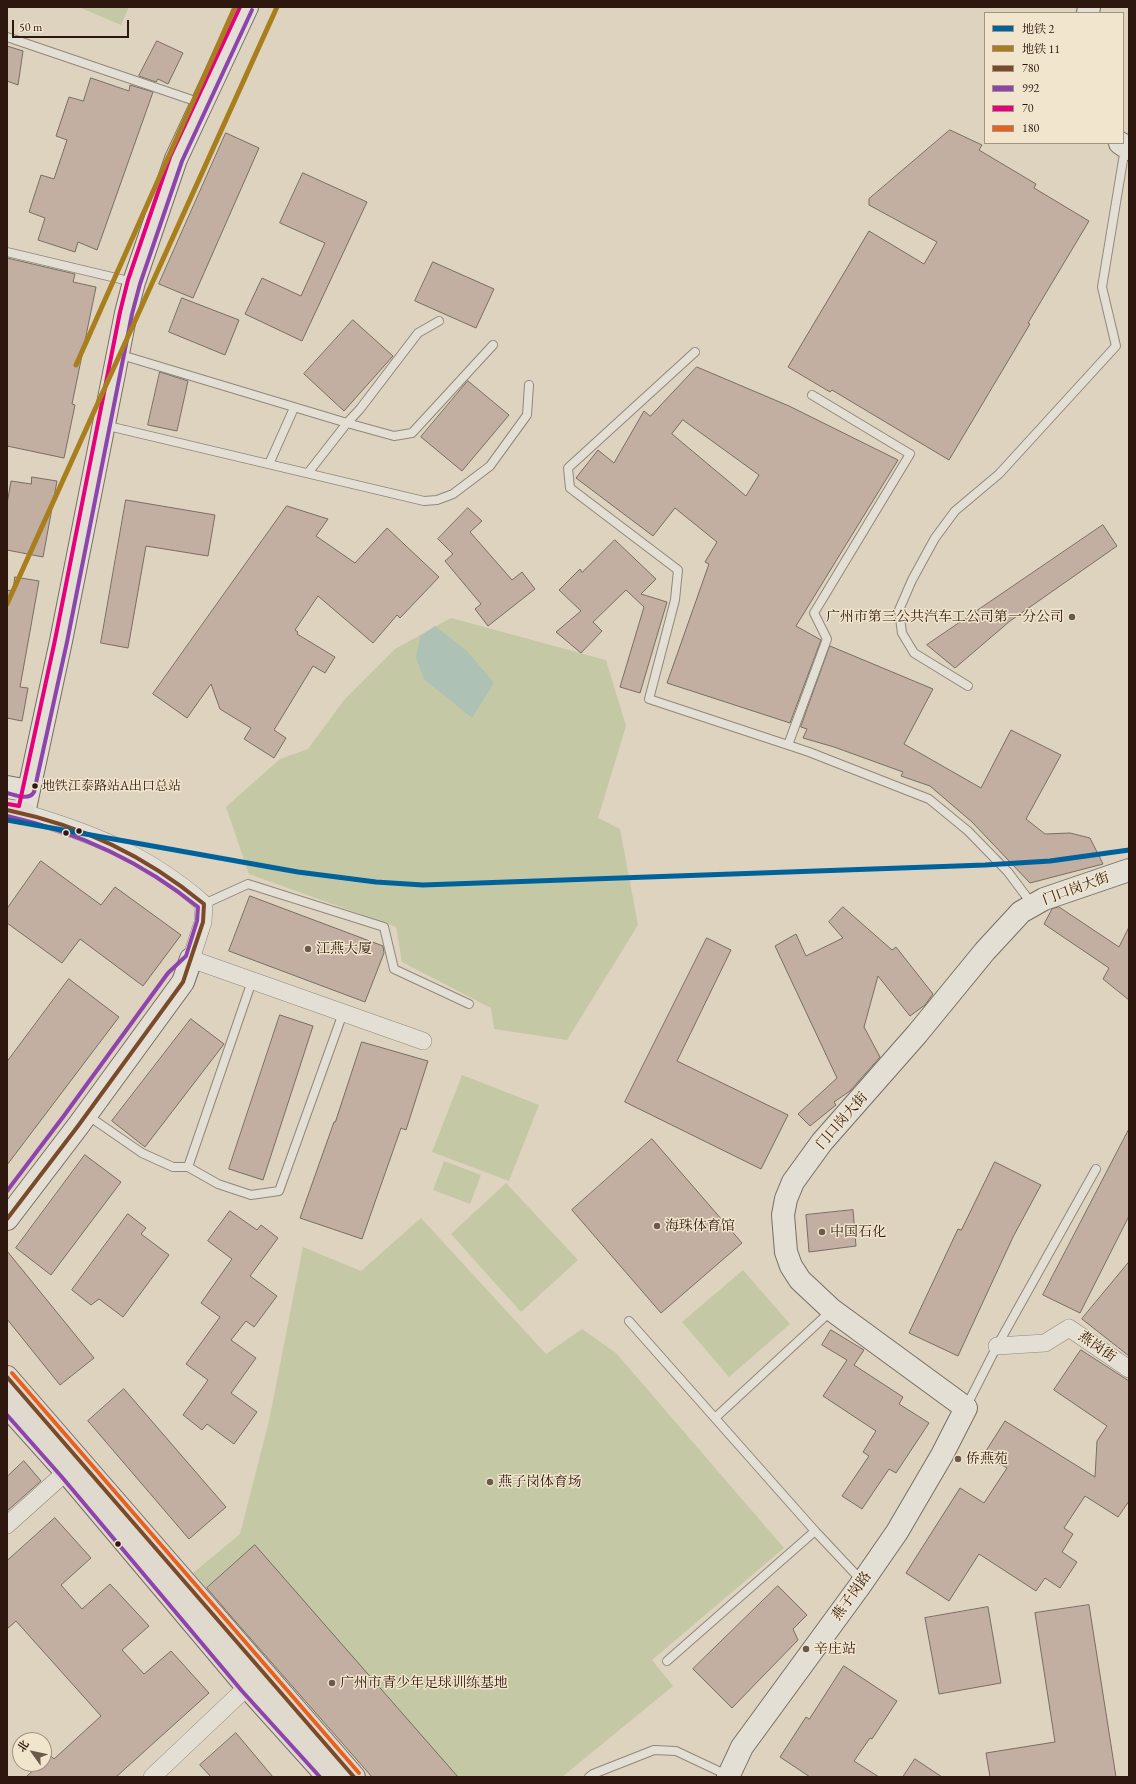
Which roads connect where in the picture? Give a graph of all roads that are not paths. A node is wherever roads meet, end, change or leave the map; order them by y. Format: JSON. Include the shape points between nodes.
{"nodes":[{"id":1,"x":247,"y":7,"type":"edge"},
{"id":2,"x":7,"y":37,"type":"edge"},
{"id":3,"x":202,"y":103,"type":"junction"},
{"id":4,"x":1125,"y":146,"type":"edge"},
{"id":5,"x":7,"y":252,"type":"edge"},
{"id":6,"x":134,"y":282,"type":"junction"},
{"id":7,"x":439,"y":321,"type":"dead end"},
{"id":8,"x":493,"y":345,"type":"dead end"},
{"id":9,"x":695,"y":352,"type":"dead end"},
{"id":10,"x":118,"y":353,"type":"junction"},
{"id":11,"x":529,"y":385,"type":"dead end"},
{"id":12,"x":812,"y":395,"type":"dead end"},
{"id":13,"x":294,"y":408,"type":"junction"},
{"id":14,"x":347,"y":423,"type":"junction"},
{"id":15,"x":104,"y":424,"type":"junction"},
{"id":16,"x":269,"y":464,"type":"junction"},
{"id":17,"x":308,"y":473,"type":"junction"},
{"id":18,"x":968,"y":686,"type":"dead end"},
{"id":19,"x":788,"y":745,"type":"junction"},
{"id":20,"x":7,"y":787,"type":"edge"},
{"id":21,"x":28,"y":791,"type":"junction"},
{"id":22,"x":15,"y":812,"type":"edge"},
{"id":23,"x":1129,"y":870,"type":"edge"},
{"id":24,"x":204,"y":904,"type":"junction"},
{"id":25,"x":1032,"y":905,"type":"junction"},
{"id":26,"x":191,"y":959,"type":"junction"},
{"id":27,"x":252,"y":981,"type":"junction"},
{"id":28,"x":469,"y":1004,"type":"dead end"},
{"id":29,"x":343,"y":1013,"type":"junction"},
{"id":30,"x":423,"y":1041,"type":"dead end"},
{"id":31,"x":86,"y":1115,"type":"junction"},
{"id":32,"x":188,"y":1167,"type":"junction"},
{"id":33,"x":1096,"y":1169,"type":"dead end"},
{"id":34,"x":7,"y":1201,"type":"edge"},
{"id":35,"x":7,"y":1219,"type":"edge"},
{"id":36,"x":832,"y":1310,"type":"junction"},
{"id":37,"x":629,"y":1321,"type":"dead end"},
{"id":38,"x":997,"y":1346,"type":"junction"},
{"id":39,"x":1129,"y":1369,"type":"edge"},
{"id":40,"x":7,"y":1377,"type":"edge"},
{"id":41,"x":7,"y":1406,"type":"edge"},
{"id":42,"x":966,"y":1408,"type":"junction"},
{"id":43,"x":715,"y":1418,"type":"junction"},
{"id":44,"x":66,"y":1472,"type":"junction"},
{"id":45,"x":7,"y":1525,"type":"edge"},
{"id":46,"x":815,"y":1531,"type":"junction"},
{"id":47,"x":863,"y":1582,"type":"junction"},
{"id":48,"x":667,"y":1661,"type":"dead end"},
{"id":49,"x":248,"y":1687,"type":"junction"},
{"id":50,"x":728,"y":1776,"type":"edge"},
{"id":51,"x":152,"y":1777,"type":"edge"},
{"id":52,"x":328,"y":1777,"type":"edge"},
{"id":53,"x":354,"y":1777,"type":"edge"},
{"id":54,"x":589,"y":1777,"type":"edge"}],
"edges":[{"from":1,"to":3,"type":"street"},
{"from":2,"to":3,"type":"lane"},
{"from":3,"to":6,"type":"street","via":[[176,159]]},
{"from":4,"to":18,"type":"lane","via":[[1102,286],[1116,346],[999,474],[955,511],[934,538],[899,610],[902,633],[914,653]]},
{"from":5,"to":6,"type":"lane"},
{"from":6,"to":10,"type":"street"},
{"from":7,"to":14,"type":"lane","via":[[418,333],[360,410]]},
{"from":8,"to":14,"type":"lane","via":[[412,433],[394,436]]},
{"from":9,"to":19,"type":"lane","via":[[568,468],[570,488],[678,570],[675,600],[649,700]]},
{"from":10,"to":13,"type":"lane"},
{"from":10,"to":15,"type":"street"},
{"from":11,"to":17,"type":"lane","via":[[527,415],[490,466],[453,494],[437,500],[424,501]]},
{"from":12,"to":19,"type":"lane","via":[[910,454],[814,614],[827,639]]},
{"from":13,"to":14,"type":"lane"},
{"from":13,"to":16,"type":"lane"},
{"from":14,"to":17,"type":"lane"},
{"from":15,"to":16,"type":"lane"},
{"from":15,"to":21,"type":"street"},
{"from":16,"to":17,"type":"lane"},
{"from":19,"to":25,"type":"lane","via":[[929,799],[968,831],[1008,872]]},
{"from":20,"to":21,"type":"street"},
{"from":21,"to":22,"type":"street"},
{"from":22,"to":24,"type":"street","via":[[70,827],[108,842],[170,876]]},
{"from":23,"to":25,"type":"street","name":"门口岗大街"},
{"from":24,"to":26,"type":"street","via":[[203,922]]},
{"from":24,"to":28,"type":"lane","via":[[248,884],[384,927],[394,969]]},
{"from":25,"to":36,"type":"street","name":"门口岗大街","via":[[1006,926],[918,1034],[822,1142],[793,1182],[782,1215],[786,1252],[800,1280]]},
{"from":26,"to":27,"type":"street"},
{"from":26,"to":31,"type":"street","via":[[183,982]]},
{"from":26,"to":34,"type":"street","via":[[173,977]]},
{"from":27,"to":29,"type":"street"},
{"from":27,"to":32,"type":"lane"},
{"from":29,"to":30,"type":"street"},
{"from":29,"to":32,"type":"lane","via":[[279,1191],[251,1195],[218,1184]]},
{"from":31,"to":32,"type":"lane","via":[[142,1153],[173,1167]]},
{"from":31,"to":35,"type":"street"},
{"from":33,"to":38,"type":"lane"},
{"from":36,"to":42,"type":"street","name":"门口岗大街"},
{"from":36,"to":43,"type":"lane"},
{"from":37,"to":43,"type":"lane"},
{"from":38,"to":39,"type":"street","name":"燕岗街","via":[[1045,1342],[1069,1328]]},
{"from":38,"to":42,"type":"lane"},
{"from":40,"to":53,"type":"main road"},
{"from":41,"to":44,"type":"main road"},
{"from":42,"to":47,"type":"street","name":"燕子岗路","via":[[922,1492]]},
{"from":43,"to":46,"type":"lane"},
{"from":44,"to":45,"type":"street"},
{"from":44,"to":49,"type":"main road"},
{"from":46,"to":47,"type":"lane"},
{"from":46,"to":48,"type":"lane"},
{"from":47,"to":50,"type":"street","name":"燕子岗路","via":[[742,1746]]},
{"from":49,"to":51,"type":"street"},
{"from":49,"to":52,"type":"main road"},
{"from":50,"to":54,"type":"lane","via":[[676,1751],[654,1750]]}]}
